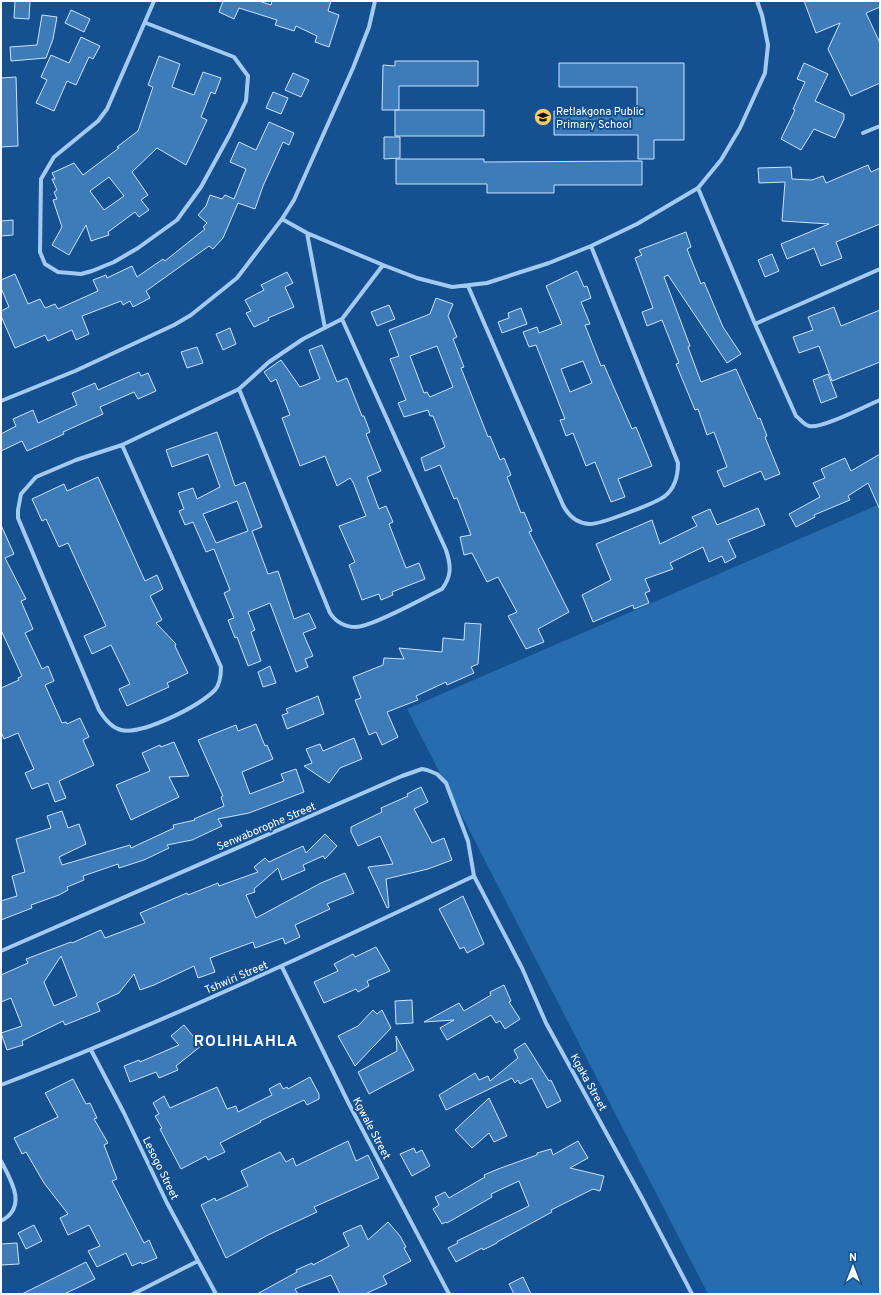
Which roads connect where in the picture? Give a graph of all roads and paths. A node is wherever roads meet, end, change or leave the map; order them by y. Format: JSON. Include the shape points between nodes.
{"nodes":[{"id":1,"x":154,"y":1,"type":"edge"},
{"id":2,"x":376,"y":1,"type":"edge"},
{"id":3,"x":757,"y":1,"type":"edge"},
{"id":4,"x":146,"y":23,"type":"junction"},
{"id":5,"x":880,"y":126,"type":"edge"},
{"id":6,"x":863,"y":133,"type":"dead end"},
{"id":7,"x":698,"y":188,"type":"junction"},
{"id":8,"x":282,"y":220,"type":"junction"},
{"id":9,"x":307,"y":233,"type":"junction"},
{"id":10,"x":591,"y":246,"type":"junction"},
{"id":11,"x":383,"y":265,"type":"junction"},
{"id":12,"x":880,"y":268,"type":"edge"},
{"id":13,"x":468,"y":286,"type":"junction"},
{"id":14,"x":342,"y":319,"type":"junction"},
{"id":15,"x":755,"y":324,"type":"junction"},
{"id":16,"x":325,"y":328,"type":"junction"},
{"id":17,"x":239,"y":389,"type":"junction"},
{"id":18,"x":1,"y":400,"type":"edge"},
{"id":19,"x":880,"y":400,"type":"edge"},
{"id":20,"x":122,"y":445,"type":"junction"},
{"id":21,"x":474,"y":876,"type":"junction"},
{"id":22,"x":1,"y":951,"type":"edge"},
{"id":23,"x":282,"y":967,"type":"junction"},
{"id":24,"x":91,"y":1050,"type":"junction"},
{"id":25,"x":1,"y":1085,"type":"edge"},
{"id":26,"x":1,"y":1161,"type":"edge"},
{"id":27,"x":1,"y":1222,"type":"edge"},
{"id":28,"x":198,"y":1261,"type":"junction"},
{"id":29,"x":133,"y":1294,"type":"edge"},
{"id":30,"x":216,"y":1294,"type":"edge"},
{"id":31,"x":450,"y":1294,"type":"edge"},
{"id":32,"x":692,"y":1294,"type":"edge"}],
"edges":[{"from":1,"to":4,"type":"street"},
{"from":2,"to":8,"type":"street","via":[[353,68],[294,200]]},
{"from":3,"to":7,"type":"street","via":[[768,45],[765,73],[725,154]]},
{"from":4,"to":4,"type":"street","via":[[107,109],[98,121],[54,157],[41,179],[40,252],[45,264],[58,272],[81,274],[114,262],[177,220],[214,166],[246,100],[248,76],[234,57]]},
{"from":5,"to":6,"type":"street"},
{"from":7,"to":10,"type":"street","via":[[637,224]]},
{"from":7,"to":15,"type":"street"},
{"from":8,"to":9,"type":"street"},
{"from":8,"to":18,"type":"street","via":[[237,278],[191,315],[75,371]]},
{"from":9,"to":11,"type":"street"},
{"from":9,"to":16,"type":"street"},
{"from":10,"to":13,"type":"street","via":[[549,263],[486,283]]},
{"from":10,"to":13,"type":"street","via":[[678,463],[676,480],[664,496],[605,521],[593,524],[580,522],[567,513]]},
{"from":11,"to":13,"type":"street","via":[[444,286]]},
{"from":11,"to":14,"type":"street"},
{"from":12,"to":15,"type":"street"},
{"from":14,"to":16,"type":"street"},
{"from":14,"to":17,"type":"street","via":[[449,558],[450,576],[442,589],[361,627],[345,625],[334,618]]},
{"from":15,"to":19,"type":"street","via":[[796,416],[806,425],[828,422]]},
{"from":16,"to":17,"type":"street","via":[[268,362]]},
{"from":17,"to":20,"type":"street"},
{"from":20,"to":20,"type":"street","via":[[36,477],[21,494],[18,518],[99,710],[117,729],[128,731],[147,727],[205,698],[220,682],[221,667]]},
{"from":21,"to":22,"type":"street","name":"Senwaborophe Street","via":[[468,841],[446,783],[437,774],[422,769]]},
{"from":21,"to":23,"type":"street","name":"Tshwiri Street"},
{"from":21,"to":32,"type":"street","name":"Kgaka Street","via":[[522,968],[546,1023]]},
{"from":23,"to":24,"type":"street","name":"Tshwiri Street"},
{"from":23,"to":31,"type":"street","name":"Kgwale Street","via":[[349,1104]]},
{"from":24,"to":25,"type":"street","name":"Tshwiri Street"},
{"from":24,"to":28,"type":"street","name":"Lesogo Street"},
{"from":26,"to":27,"type":"street","via":[[16,1193],[9,1217]]},
{"from":28,"to":29,"type":"street"},
{"from":28,"to":30,"type":"street","name":"Lesogo Street"}]}
